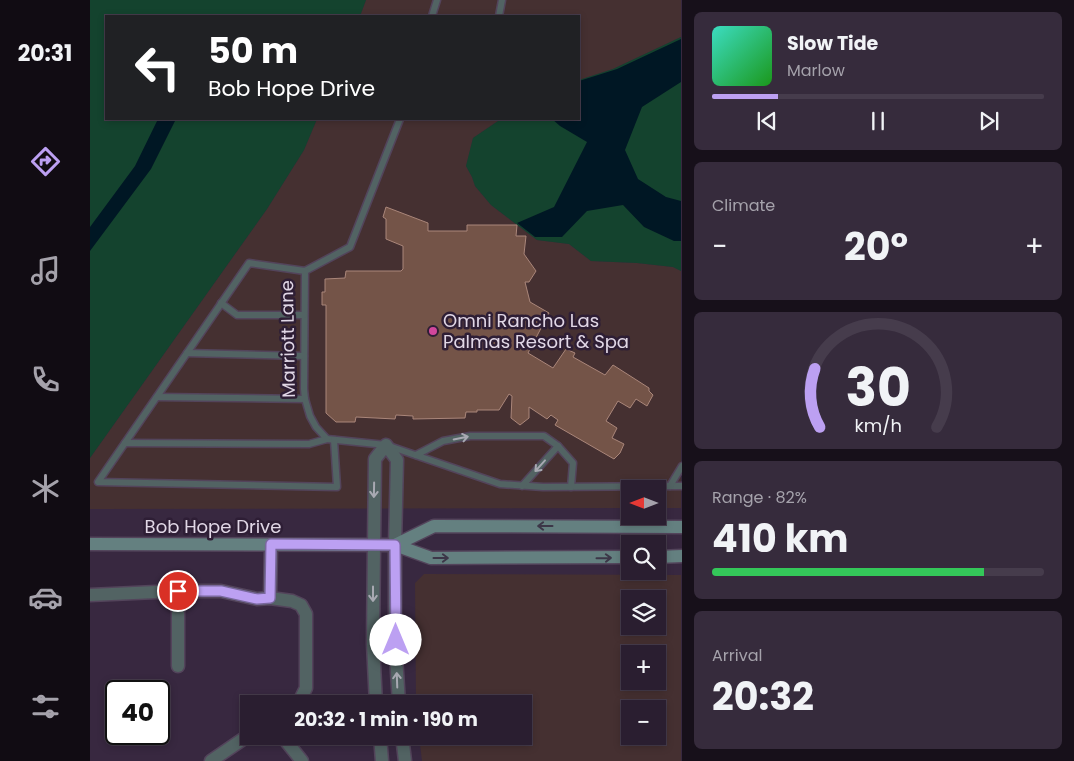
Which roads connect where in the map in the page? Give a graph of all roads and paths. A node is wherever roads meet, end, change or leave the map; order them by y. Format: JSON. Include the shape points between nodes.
{"nodes":[{"id":1,"x":438,"y":0,"type":"edge"},
{"id":2,"x":502,"y":0,"type":"edge"},
{"id":3,"x":432,"y":15,"type":"edge"},
{"id":4,"x":499,"y":15,"type":"edge"},
{"id":5,"x":400,"y":120,"type":"edge"},
{"id":6,"x":305,"y":271,"type":"junction"},
{"id":7,"x":221,"y":303,"type":"junction"},
{"id":8,"x":304,"y":314,"type":"junction"},
{"id":9,"x":187,"y":353,"type":"junction"},
{"id":10,"x":304,"y":356,"type":"junction"},
{"id":11,"x":157,"y":397,"type":"junction"},
{"id":12,"x":305,"y":399,"type":"junction"},
{"id":13,"x":327,"y":439,"type":"junction"},
{"id":14,"x":334,"y":440,"type":"junction"},
{"id":15,"x":125,"y":443,"type":"junction"},
{"id":16,"x":386,"y":445,"type":"junction"},
{"id":17,"x":558,"y":446,"type":"junction"},
{"id":18,"x":416,"y":455,"type":"junction"},
{"id":19,"x":682,"y":466,"type":"edge"},
{"id":20,"x":522,"y":486,"type":"junction"},
{"id":21,"x":670,"y":486,"type":"junction"},
{"id":22,"x":682,"y":486,"type":"edge"},
{"id":23,"x":571,"y":487,"type":"junction"},
{"id":24,"x":682,"y":527,"type":"edge"},
{"id":25,"x":90,"y":544,"type":"edge"},
{"id":26,"x":271,"y":544,"type":"junction"},
{"id":27,"x":374,"y":545,"type":"junction"},
{"id":28,"x":395,"y":545,"type":"junction"},
{"id":29,"x":682,"y":556,"type":"edge"},
{"id":30,"x":621,"y":557,"type":"edge"},
{"id":31,"x":666,"y":557,"type":"edge"},
{"id":32,"x":178,"y":591,"type":"junction"},
{"id":33,"x":90,"y":595,"type":"edge"},
{"id":34,"x":270,"y":598,"type":"junction"},
{"id":35,"x":178,"y":666,"type":"dead end"},
{"id":36,"x":302,"y":695,"type":"edge"},
{"id":37,"x":376,"y":695,"type":"edge"},
{"id":38,"x":399,"y":695,"type":"edge"},
{"id":39,"x":240,"y":741,"type":"edge"},
{"id":40,"x":289,"y":745,"type":"edge"},
{"id":41,"x":381,"y":745,"type":"edge"},
{"id":42,"x":403,"y":745,"type":"edge"},
{"id":43,"x":212,"y":761,"type":"edge"},
{"id":44,"x":302,"y":761,"type":"edge"},
{"id":45,"x":382,"y":761,"type":"edge"},
{"id":46,"x":405,"y":761,"type":"edge"}],
"edges":[{"from":1,"to":3,"type":"lane"},
{"from":2,"to":4,"type":"lane"},
{"from":5,"to":6,"type":"lane","name":"Marriott Lane","via":[[350,247]]},
{"from":6,"to":7,"type":"lane","via":[[249,263]]},
{"from":6,"to":8,"type":"lane","name":"Marriott Lane"},
{"from":7,"to":8,"type":"lane","via":[[237,314]]},
{"from":7,"to":9,"type":"lane"},
{"from":8,"to":10,"type":"lane","name":"Marriott Lane"},
{"from":9,"to":10,"type":"lane"},
{"from":9,"to":11,"type":"lane"},
{"from":10,"to":12,"type":"lane","name":"Marriott Lane"},
{"from":11,"to":12,"type":"lane"},
{"from":11,"to":15,"type":"lane"},
{"from":12,"to":13,"type":"lane","name":"Marriott Lane","via":[[316,427]]},
{"from":13,"to":14,"type":"lane"},
{"from":13,"to":15,"type":"lane","via":[[309,444]]},
{"from":14,"to":15,"type":"lane","via":[[337,487],[98,482]]},
{"from":14,"to":16,"type":"lane"},
{"from":16,"to":18,"type":"lane"},
{"from":16,"to":27,"type":"street","one_way":true,"via":[[375,459]]},
{"from":16,"to":28,"type":"street","via":[[397,460]]},
{"from":18,"to":17,"type":"lane","one_way":true,"via":[[443,441],[470,436],[544,436]]},
{"from":17,"to":20,"type":"lane","one_way":true},
{"from":17,"to":23,"type":"lane","via":[[573,463]]},
{"from":18,"to":20,"type":"lane","via":[[500,484]]},
{"from":19,"to":21,"type":"lane"},
{"from":20,"to":23,"type":"lane"},
{"from":21,"to":22,"type":"lane"},
{"from":21,"to":23,"type":"lane"},
{"from":24,"to":28,"type":"main road","name":"Bob Hope Drive","one_way":true,"via":[[434,526]]},
{"from":25,"to":26,"type":"main road","name":"Bob Hope Drive"},
{"from":26,"to":27,"type":"main road","name":"Bob Hope Drive"},
{"from":26,"to":34,"type":"street"},
{"from":27,"to":28,"type":"main road","name":"Bob Hope Drive"},
{"from":27,"to":37,"type":"street","one_way":true},
{"from":28,"to":30,"type":"main road","name":"Bob Hope Drive","one_way":true,"via":[[431,558]]},
{"from":38,"to":28,"type":"street","one_way":true},
{"from":29,"to":31,"type":"main road"},
{"from":32,"to":33,"type":"street"},
{"from":32,"to":34,"type":"street","via":[[221,591],[257,599]]},
{"from":32,"to":35,"type":"street"},
{"from":34,"to":36,"type":"street","via":[[292,600],[306,614],[306,688]]},
{"from":39,"to":43,"type":"street"},
{"from":40,"to":44,"type":"street"},
{"from":41,"to":45,"type":"street"},
{"from":42,"to":46,"type":"street"}]}
